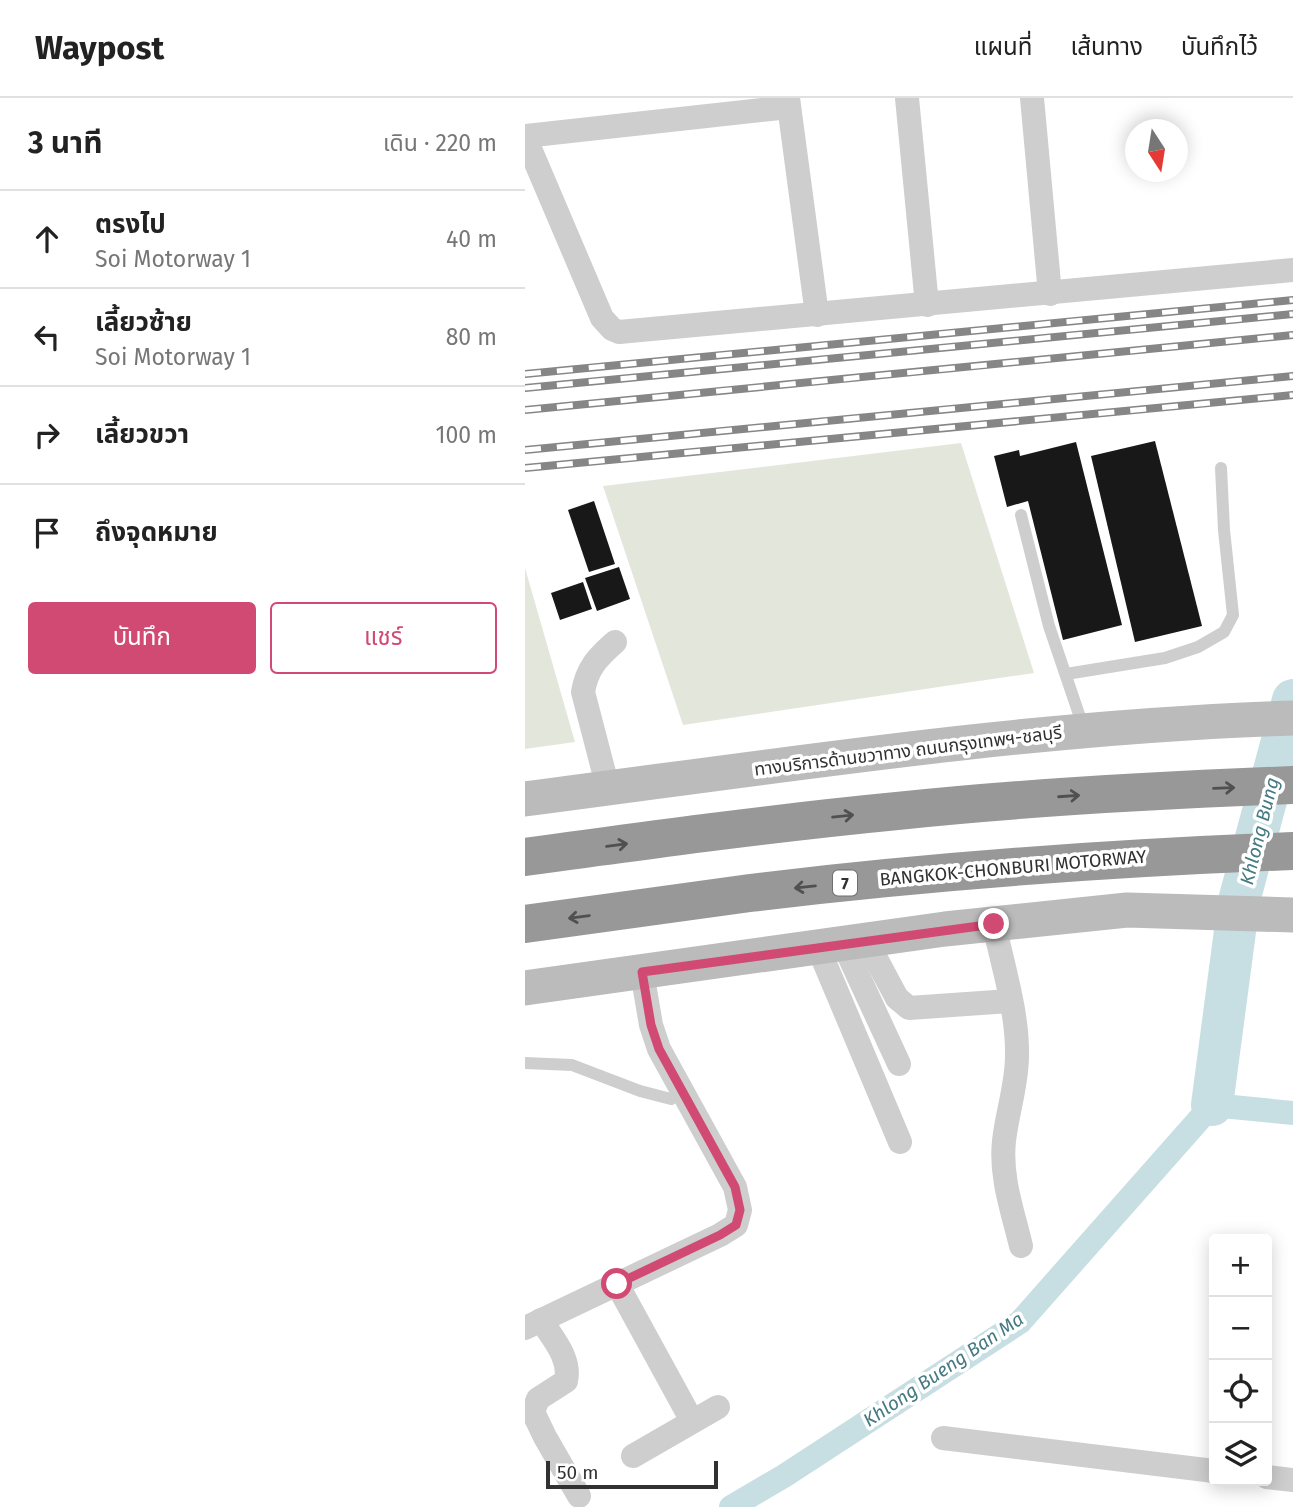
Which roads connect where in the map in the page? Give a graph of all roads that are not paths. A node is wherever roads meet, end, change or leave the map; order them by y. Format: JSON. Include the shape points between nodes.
{"nodes":[{"id":1,"x":907,"y":98,"type":"edge"},
{"id":2,"x":1032,"y":98,"type":"edge"},
{"id":3,"x":789,"y":103,"type":"edge"},
{"id":4,"x":525,"y":137,"type":"edge"},
{"id":5,"x":532,"y":173,"type":"edge"},
{"id":6,"x":1293,"y":270,"type":"edge"},
{"id":7,"x":1050,"y":294,"type":"junction"},
{"id":8,"x":927,"y":305,"type":"junction"},
{"id":9,"x":817,"y":315,"type":"junction"},
{"id":10,"x":1221,"y":468,"type":"dead end"},
{"id":11,"x":1021,"y":516,"type":"dead end"},
{"id":12,"x":615,"y":642,"type":"dead end"},
{"id":13,"x":1066,"y":674,"type":"junction"},
{"id":14,"x":1293,"y":718,"type":"edge"},
{"id":15,"x":1084,"y":730,"type":"junction"},
{"id":16,"x":1293,"y":785,"type":"edge"},
{"id":17,"x":608,"y":788,"type":"junction"},
{"id":18,"x":525,"y":799,"type":"edge"},
{"id":19,"x":1293,"y":851,"type":"edge"},
{"id":20,"x":525,"y":857,"type":"edge"},
{"id":21,"x":1293,"y":915,"type":"edge"},
{"id":22,"x":525,"y":924,"type":"edge"},
{"id":23,"x":994,"y":924,"type":"junction"},
{"id":24,"x":842,"y":944,"type":"junction"},
{"id":25,"x":642,"y":972,"type":"junction"},
{"id":26,"x":525,"y":988,"type":"edge"},
{"id":27,"x":1010,"y":1001,"type":"junction"},
{"id":28,"x":525,"y":1063,"type":"edge"},
{"id":29,"x":899,"y":1064,"type":"dead end"},
{"id":30,"x":671,"y":1098,"type":"dead end"},
{"id":31,"x":900,"y":1142,"type":"dead end"},
{"id":32,"x":1021,"y":1247,"type":"dead end"},
{"id":33,"x":617,"y":1284,"type":"junction"},
{"id":34,"x":533,"y":1324,"type":"edge"},
{"id":35,"x":718,"y":1407,"type":"dead end"},
{"id":36,"x":692,"y":1421,"type":"junction"},
{"id":37,"x":943,"y":1438,"type":"dead end"},
{"id":38,"x":633,"y":1456,"type":"dead end"},
{"id":39,"x":1209,"y":1470,"type":"edge"},
{"id":40,"x":1272,"y":1478,"type":"edge"},
{"id":41,"x":1293,"y":1480,"type":"edge"},
{"id":42,"x":579,"y":1496,"type":"dead end"}],
"edges":[{"from":1,"to":8,"type":"street"},
{"from":2,"to":7,"type":"street"},
{"from":3,"to":4,"type":"street"},
{"from":3,"to":9,"type":"street"},
{"from":4,"to":5,"type":"street"},
{"from":5,"to":9,"type":"street","via":[[602,318],[612,329],[628,332]]},
{"from":6,"to":7,"type":"street"},
{"from":7,"to":8,"type":"street"},
{"from":8,"to":9,"type":"street"},
{"from":10,"to":13,"type":"lane","via":[[1233,615],[1224,632],[1165,658]]},
{"from":11,"to":13,"type":"lane"},
{"from":12,"to":17,"type":"street","via":[[594,661],[583,692]]},
{"from":13,"to":15,"type":"lane"},
{"from":14,"to":15,"type":"main road","name":"ทางบริการด้านขวาทาง ถนนกรุงเทพฯ-ชลบุรี"},
{"from":15,"to":17,"type":"main road","name":"ทางบริการด้านขวาทาง ถนนกรุงเทพฯ-ชลบุรี"},
{"from":20,"to":16,"type":"highway","one_way":true,"via":[[900,810],[1156,790]]},
{"from":17,"to":18,"type":"main road","name":"ทางบริการด้านขวาทาง ถนนกรุงเทพฯ-ชลบุรี"},
{"from":19,"to":22,"type":"highway","name":"BANGKOK-CHONBURI MOTORWAY","number":"7","one_way":true,"via":[[1166,856],[881,879]]},
{"from":21,"to":23,"type":"main road","via":[[1127,910]]},
{"from":23,"to":24,"type":"main road"},
{"from":23,"to":27,"type":"street"},
{"from":24,"to":25,"type":"main road"},
{"from":24,"to":27,"type":"street","via":[[909,1008]]},
{"from":24,"to":29,"type":"street"},
{"from":24,"to":31,"type":"street"},
{"from":25,"to":26,"type":"main road"},
{"from":25,"to":33,"type":"street","via":[[659,1049],[735,1187],[740,1210],[736,1225],[720,1235]]},
{"from":27,"to":32,"type":"street","via":[[1017,1054],[1004,1142],[1005,1180]]},
{"from":28,"to":30,"type":"lane","via":[[572,1065]]},
{"from":33,"to":34,"type":"street"},
{"from":33,"to":36,"type":"street"},
{"from":34,"to":42,"type":"street","via":[[565,1357],[568,1371],[566,1381],[538,1399],[533,1412]]},
{"from":35,"to":36,"type":"street"},
{"from":36,"to":38,"type":"street"},
{"from":37,"to":39,"type":"street"},
{"from":40,"to":41,"type":"street"}]}
